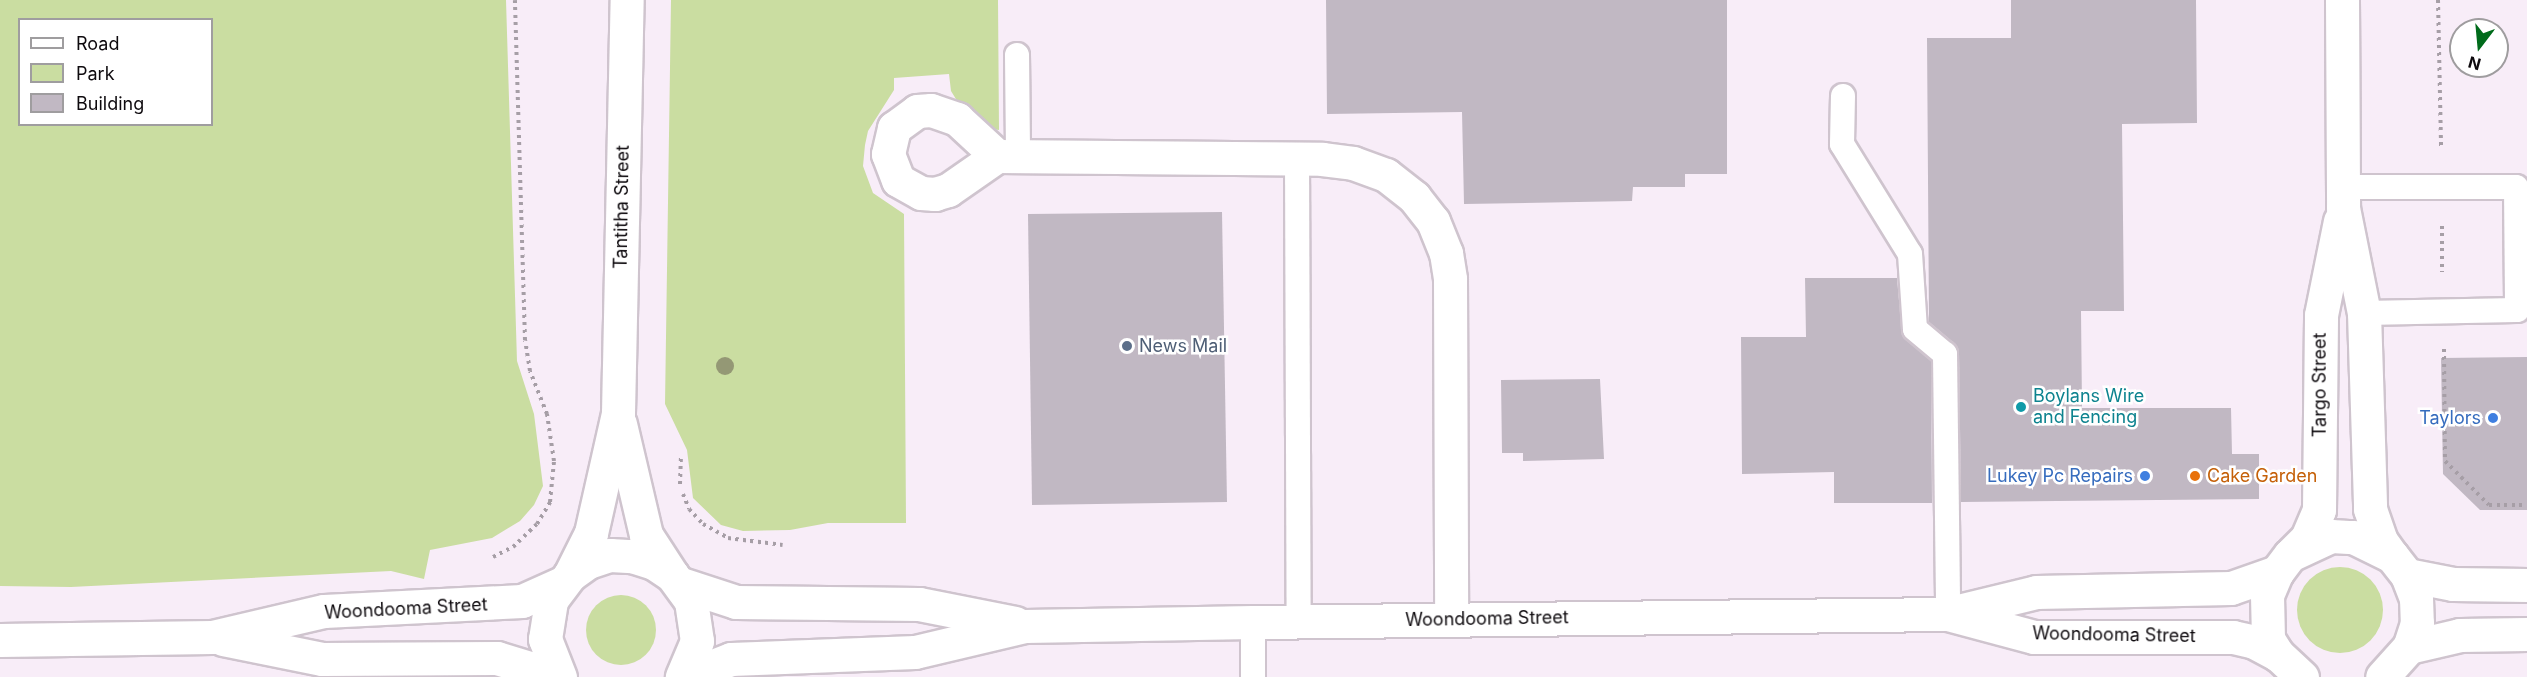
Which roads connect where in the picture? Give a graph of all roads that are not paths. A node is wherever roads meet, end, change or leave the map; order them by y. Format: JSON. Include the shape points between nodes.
{"nodes":[{"id":1,"x":627,"y":0,"type":"edge"},
{"id":2,"x":2342,"y":0,"type":"edge"},
{"id":3,"x":1017,"y":55,"type":"dead end"},
{"id":4,"x":1843,"y":96,"type":"dead end"},
{"id":5,"x":1007,"y":156,"type":"joint"},
{"id":6,"x":1296,"y":157,"type":"junction"},
{"id":7,"x":2343,"y":197,"type":"junction"},
{"id":8,"x":2364,"y":313,"type":"junction"},
{"id":9,"x":618,"y":413,"type":"junction"},
{"id":10,"x":2283,"y":563,"type":"junction"},
{"id":11,"x":2400,"y":565,"type":"junction"},
{"id":12,"x":566,"y":579,"type":"junction"},
{"id":13,"x":676,"y":580,"type":"junction"},
{"id":14,"x":2527,"y":585,"type":"edge"},
{"id":15,"x":1948,"y":614,"type":"junction"},
{"id":16,"x":1451,"y":620,"type":"junction"},
{"id":17,"x":1252,"y":622,"type":"junction"},
{"id":18,"x":1299,"y":622,"type":"junction"},
{"id":19,"x":1025,"y":626,"type":"junction"},
{"id":20,"x":2527,"y":634,"type":"edge"},
{"id":21,"x":212,"y":637,"type":"junction"},
{"id":22,"x":0,"y":640,"type":"edge"},
{"id":23,"x":2396,"y":666,"type":"edge"},
{"id":24,"x":2291,"y":669,"type":"edge"},
{"id":25,"x":560,"y":677,"type":"edge"},
{"id":26,"x":684,"y":677,"type":"edge"},
{"id":27,"x":1253,"y":677,"type":"edge"}],
"edges":[{"from":1,"to":9,"type":"street","name":"Tantitha Street"},
{"from":2,"to":7,"type":"street","name":"Targo Street"},
{"from":3,"to":5,"type":"lane"},
{"from":4,"to":15,"type":"lane","via":[[1842,144],[1910,254],[1916,329],[1945,354]]},
{"from":5,"to":6,"type":"street"},
{"from":6,"to":16,"type":"street","via":[[1353,163],[1386,175],[1414,197],[1433,221],[1446,253],[1450,279]]},
{"from":6,"to":18,"type":"lane"},
{"from":7,"to":8,"type":"street","name":"Targo Street"},
{"from":7,"to":8,"type":"lane","via":[[2516,187],[2517,310]]},
{"from":7,"to":10,"type":"street","name":"Targo Street","via":[[2321,315],[2319,510],[2307,538]]},
{"from":8,"to":11,"type":"street","name":"Targo Street","via":[[2370,509],[2381,540]]},
{"from":9,"to":12,"type":"street","name":"Tantitha Street","via":[[591,533]]},
{"from":9,"to":13,"type":"street","name":"Tantitha Street","via":[[646,535]]},
{"from":10,"to":11,"type":"street","name":"Woondooma Street","via":[[2309,543],[2342,536],[2374,544]]},
{"from":10,"to":15,"type":"street","name":"Woondooma Street","via":[[2231,588],[2036,592]]},
{"from":10,"to":24,"type":"street","via":[[2267,595],[2265,621],[2268,639]]},
{"from":11,"to":14,"type":"street","via":[[2453,584]]},
{"from":11,"to":23,"type":"street","name":"Targo Street","via":[[2417,606],[2417,623]]},
{"from":12,"to":13,"type":"street","name":"Woondooma Street","via":[[588,562],[610,555],[632,556]]},
{"from":12,"to":21,"type":"street","name":"Woondooma Street","via":[[522,601],[324,611]]},
{"from":12,"to":25,"type":"street","name":"Tantitha Street","via":[[545,619],[547,649]]},
{"from":13,"to":19,"type":"street","name":"Woondooma Street","via":[[736,602],[919,604]]},
{"from":13,"to":26,"type":"street","name":"Tantitha Street","via":[[692,601],[697,621],[697,641]]},
{"from":15,"to":16,"type":"street","name":"Woondooma Street"},
{"from":15,"to":24,"type":"street","name":"Woondooma Street","via":[[2034,637],[2233,637],[2254,642]]},
{"from":16,"to":18,"type":"street","name":"Woondooma Street"},
{"from":17,"to":18,"type":"street","name":"Woondooma Street"},
{"from":17,"to":19,"type":"street","name":"Woondooma Street"},
{"from":17,"to":27,"type":"lane"},
{"from":19,"to":26,"type":"street","name":"Woondooma Street","via":[[915,652],[754,655],[730,659]]},
{"from":20,"to":23,"type":"street","via":[[2451,636]]},
{"from":21,"to":22,"type":"street","name":"Woondooma Street"},
{"from":21,"to":25,"type":"street","name":"Woondooma Street","via":[[322,659],[497,658]]}]}
